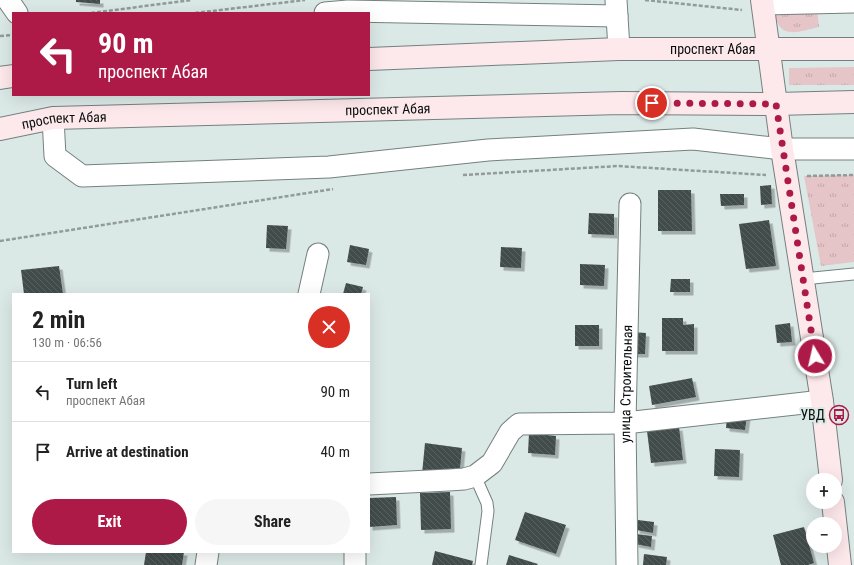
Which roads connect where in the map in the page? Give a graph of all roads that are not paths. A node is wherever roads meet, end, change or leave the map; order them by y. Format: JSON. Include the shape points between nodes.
{"nodes":[{"id":1,"x":8,"y":0,"type":"edge"},
{"id":2,"x":854,"y":2,"type":"edge"},
{"id":3,"x":347,"y":5,"type":"edge"},
{"id":4,"x":763,"y":5,"type":"edge"},
{"id":5,"x":616,"y":8,"type":"edge"},
{"id":6,"x":16,"y":12,"type":"edge"},
{"id":7,"x":328,"y":12,"type":"edge"},
{"id":8,"x":619,"y":49,"type":"junction"},
{"id":9,"x":854,"y":49,"type":"edge"},
{"id":10,"x":768,"y":50,"type":"junction"},
{"id":11,"x":370,"y":59,"type":"edge"},
{"id":12,"x":12,"y":76,"type":"edge"},
{"id":13,"x":0,"y":78,"type":"edge"},
{"id":14,"x":854,"y":102,"type":"edge"},
{"id":15,"x":776,"y":104,"type":"junction"},
{"id":16,"x":53,"y":118,"type":"junction"},
{"id":17,"x":0,"y":129,"type":"edge"},
{"id":18,"x":782,"y":149,"type":"junction"},
{"id":19,"x":854,"y":149,"type":"edge"},
{"id":20,"x":630,"y":204,"type":"dead end"},
{"id":21,"x":318,"y":254,"type":"dead end"},
{"id":22,"x":854,"y":274,"type":"edge"},
{"id":23,"x":803,"y":279,"type":"junction"},
{"id":24,"x":309,"y":293,"type":"edge"},
{"id":25,"x":822,"y":401,"type":"junction"},
{"id":26,"x":626,"y":422,"type":"junction"},
{"id":27,"x":830,"y":473,"type":"edge"},
{"id":28,"x":475,"y":476,"type":"junction"},
{"id":29,"x":370,"y":484,"type":"edge"},
{"id":30,"x":834,"y":509,"type":"edge"},
{"id":31,"x":208,"y":553,"type":"edge"},
{"id":32,"x":355,"y":553,"type":"edge"},
{"id":33,"x":206,"y":565,"type":"edge"},
{"id":34,"x":356,"y":565,"type":"edge"},
{"id":35,"x":481,"y":565,"type":"edge"},
{"id":36,"x":627,"y":565,"type":"edge"},
{"id":37,"x":840,"y":565,"type":"edge"}],
"edges":[{"from":1,"to":6,"type":"street"},
{"from":2,"to":4,"type":"street"},
{"from":3,"to":5,"type":"street"},
{"from":3,"to":7,"type":"street"},
{"from":4,"to":10,"type":"main road"},
{"from":5,"to":8,"type":"street"},
{"from":8,"to":10,"type":"main road","name":"проспект Абая"},
{"from":8,"to":11,"type":"main road","name":"проспект Абая"},
{"from":9,"to":10,"type":"main road","name":"проспект Абая"},
{"from":10,"to":15,"type":"main road"},
{"from":12,"to":13,"type":"main road"},
{"from":14,"to":15,"type":"main road","name":"проспект Абая"},
{"from":15,"to":16,"type":"main road","name":"проспект Абая","via":[[621,103]]},
{"from":15,"to":18,"type":"main road"},
{"from":16,"to":17,"type":"main road","name":"проспект Абая"},
{"from":16,"to":18,"type":"street","via":[[55,156],[82,176],[329,167],[488,150],[693,139]]},
{"from":18,"to":19,"type":"street"},
{"from":18,"to":23,"type":"main road"},
{"from":20,"to":26,"type":"street","name":"улица Строительная"},
{"from":21,"to":24,"type":"street"},
{"from":22,"to":23,"type":"lane"},
{"from":23,"to":25,"type":"main road"},
{"from":25,"to":26,"type":"street"},
{"from":25,"to":27,"type":"main road"},
{"from":26,"to":28,"type":"street","via":[[519,424],[510,432],[492,463]]},
{"from":26,"to":36,"type":"street","name":"улица Строительная"},
{"from":28,"to":29,"type":"street","via":[[464,479]]},
{"from":28,"to":35,"type":"lane","via":[[488,511]]},
{"from":30,"to":37,"type":"main road"},
{"from":31,"to":33,"type":"street"},
{"from":32,"to":34,"type":"street"}]}
